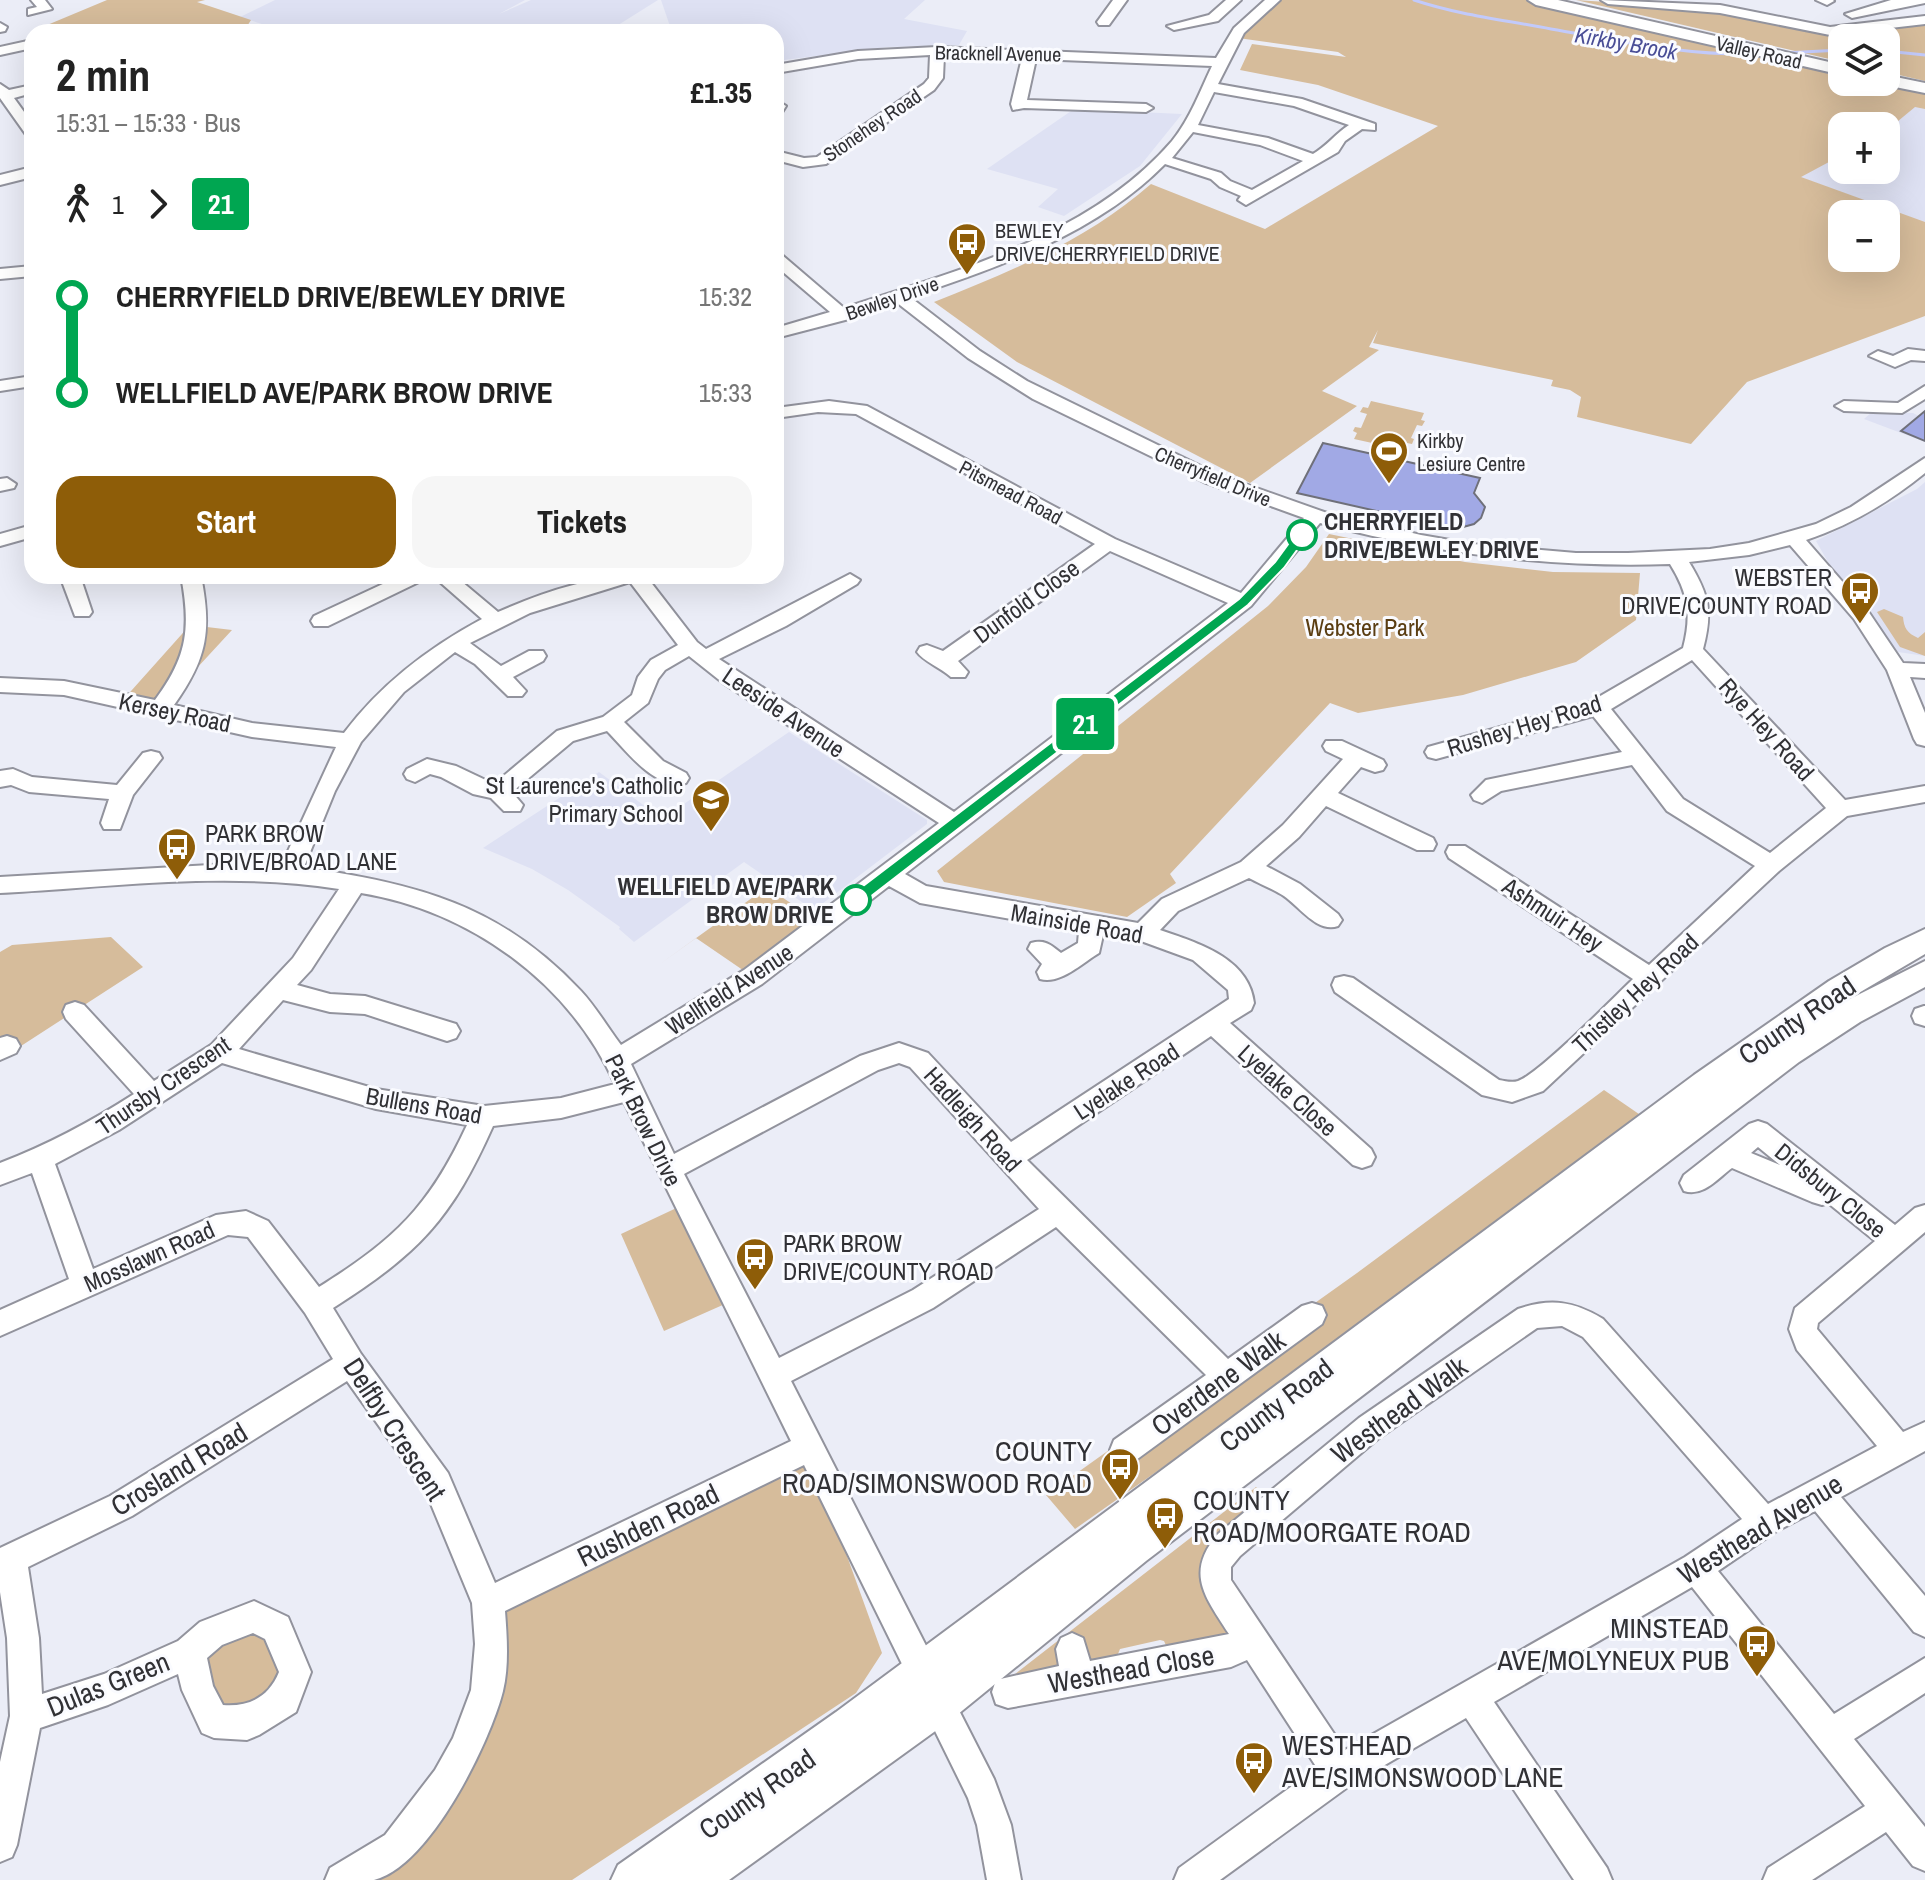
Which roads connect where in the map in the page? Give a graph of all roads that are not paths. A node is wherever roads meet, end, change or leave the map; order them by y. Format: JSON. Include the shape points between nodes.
{"nodes":[{"id":1,"x":1120,"y":0,"type":"edge"},
{"id":2,"x":1234,"y":0,"type":"edge"},
{"id":3,"x":1536,"y":0,"type":"edge"},
{"id":4,"x":1564,"y":0,"type":"edge"},
{"id":5,"x":1608,"y":0,"type":"edge"},
{"id":6,"x":1924,"y":0,"type":"edge"},
{"id":7,"x":1888,"y":2,"type":"edge"},
{"id":8,"x":1266,"y":4,"type":"edge"},
{"id":9,"x":1852,"y":15,"type":"dead end"},
{"id":10,"x":1925,"y":20,"type":"edge"},
{"id":11,"x":1104,"y":22,"type":"dead end"},
{"id":12,"x":1174,"y":26,"type":"dead end"},
{"id":13,"x":24,"y":46,"type":"edge"},
{"id":14,"x":0,"y":51,"type":"edge"},
{"id":15,"x":937,"y":51,"type":"junction"},
{"id":16,"x":1030,"y":53,"type":"junction"},
{"id":17,"x":1783,"y":54,"type":"junction"},
{"id":18,"x":1828,"y":60,"type":"edge"},
{"id":19,"x":1220,"y":62,"type":"junction"},
{"id":20,"x":1828,"y":66,"type":"edge"},
{"id":21,"x":784,"y":68,"type":"edge"},
{"id":22,"x":1900,"y":80,"type":"edge"},
{"id":23,"x":1925,"y":86,"type":"edge"},
{"id":24,"x":1209,"y":87,"type":"junction"},
{"id":25,"x":24,"y":90,"type":"edge"},
{"id":26,"x":3,"y":92,"type":"edge"},
{"id":27,"x":1146,"y":108,"type":"dead end"},
{"id":28,"x":24,"y":121,"type":"edge"},
{"id":29,"x":0,"y":122,"type":"edge"},
{"id":30,"x":24,"y":127,"type":"edge"},
{"id":31,"x":1199,"y":129,"type":"dead end"},
{"id":32,"x":784,"y":157,"type":"edge"},
{"id":33,"x":1315,"y":160,"type":"junction"},
{"id":34,"x":1171,"y":162,"type":"dead end"},
{"id":35,"x":24,"y":174,"type":"edge"},
{"id":36,"x":0,"y":180,"type":"edge"},
{"id":37,"x":784,"y":265,"type":"edge"},
{"id":38,"x":24,"y":272,"type":"edge"},
{"id":39,"x":0,"y":274,"type":"edge"},
{"id":40,"x":899,"y":296,"type":"junction"},
{"id":41,"x":843,"y":315,"type":"junction"},
{"id":42,"x":784,"y":331,"type":"edge"},
{"id":43,"x":1878,"y":356,"type":"dead end"},
{"id":44,"x":1925,"y":356,"type":"edge"},
{"id":45,"x":24,"y":382,"type":"edge"},
{"id":46,"x":0,"y":386,"type":"edge"},
{"id":47,"x":1925,"y":391,"type":"edge"},
{"id":48,"x":1844,"y":406,"type":"dead end"},
{"id":49,"x":784,"y":412,"type":"edge"},
{"id":50,"x":1925,"y":464,"type":"edge"},
{"id":51,"x":1316,"y":516,"type":"junction"},
{"id":52,"x":24,"y":533,"type":"edge"},
{"id":53,"x":0,"y":540,"type":"edge"},
{"id":54,"x":1787,"y":540,"type":"junction"},
{"id":55,"x":1108,"y":543,"type":"junction"},
{"id":56,"x":1677,"y":559,"type":"junction"},
{"id":57,"x":850,"y":580,"type":"dead end"},
{"id":58,"x":73,"y":584,"type":"edge"},
{"id":59,"x":193,"y":584,"type":"edge"},
{"id":60,"x":399,"y":584,"type":"edge"},
{"id":61,"x":452,"y":584,"type":"edge"},
{"id":62,"x":600,"y":584,"type":"edge"},
{"id":63,"x":640,"y":584,"type":"edge"},
{"id":64,"x":1244,"y":602,"type":"junction"},
{"id":65,"x":82,"y":612,"type":"dead end"},
{"id":66,"x":495,"y":620,"type":"junction"},
{"id":67,"x":321,"y":621,"type":"dead end"},
{"id":68,"x":455,"y":643,"type":"junction"},
{"id":69,"x":1692,"y":651,"type":"junction"},
{"id":70,"x":698,"y":652,"type":"junction"},
{"id":71,"x":536,"y":656,"type":"dead end"},
{"id":72,"x":943,"y":661,"type":"dead end"},
{"id":73,"x":1897,"y":670,"type":"junction"},
{"id":74,"x":1925,"y":671,"type":"edge"},
{"id":75,"x":0,"y":685,"type":"edge"},
{"id":76,"x":161,"y":707,"type":"junction"},
{"id":77,"x":1598,"y":707,"type":"junction"},
{"id":78,"x":611,"y":722,"type":"junction"},
{"id":79,"x":1925,"y":739,"type":"edge"},
{"id":80,"x":349,"y":741,"type":"junction"},
{"id":81,"x":1334,"y":746,"type":"dead end"},
{"id":82,"x":1436,"y":752,"type":"dead end"},
{"id":83,"x":1636,"y":757,"type":"junction"},
{"id":84,"x":151,"y":758,"type":"dead end"},
{"id":85,"x":423,"y":765,"type":"dead end"},
{"id":86,"x":678,"y":778,"type":"dead end"},
{"id":87,"x":0,"y":779,"type":"edge"},
{"id":88,"x":123,"y":793,"type":"junction"},
{"id":89,"x":1925,"y":794,"type":"edge"},
{"id":90,"x":1482,"y":795,"type":"dead end"},
{"id":91,"x":1324,"y":796,"type":"junction"},
{"id":92,"x":1840,"y":809,"type":"junction"},
{"id":93,"x":946,"y":817,"type":"junction"},
{"id":94,"x":112,"y":823,"type":"dead end"},
{"id":95,"x":1425,"y":844,"type":"dead end"},
{"id":96,"x":1457,"y":852,"type":"dead end"},
{"id":97,"x":1771,"y":865,"type":"junction"},
{"id":98,"x":1249,"y":868,"type":"junction"},
{"id":99,"x":290,"y":873,"type":"junction"},
{"id":100,"x":889,"y":875,"type":"junction"},
{"id":101,"x":355,"y":883,"type":"junction"},
{"id":102,"x":0,"y":885,"type":"edge"},
{"id":103,"x":1330,"y":920,"type":"dead end"},
{"id":104,"x":1091,"y":925,"type":"junction"},
{"id":105,"x":1143,"y":933,"type":"junction"},
{"id":106,"x":1925,"y":940,"type":"edge"},
{"id":107,"x":1049,"y":962,"type":"dead end"},
{"id":108,"x":1925,"y":973,"type":"edge"},
{"id":109,"x":1649,"y":977,"type":"junction"},
{"id":110,"x":1344,"y":985,"type":"dead end"},
{"id":111,"x":280,"y":990,"type":"junction"},
{"id":112,"x":1242,"y":1003,"type":"joint"},
{"id":113,"x":75,"y":1012,"type":"dead end"},
{"id":114,"x":1214,"y":1024,"type":"junction"},
{"id":115,"x":447,"y":1031,"type":"dead end"},
{"id":116,"x":220,"y":1052,"type":"junction"},
{"id":117,"x":617,"y":1060,"type":"junction"},
{"id":118,"x":631,"y":1090,"type":"junction"},
{"id":119,"x":152,"y":1096,"type":"junction"},
{"id":120,"x":484,"y":1117,"type":"junction"},
{"id":121,"x":1729,"y":1155,"type":"junction"},
{"id":122,"x":1362,"y":1157,"type":"dead end"},
{"id":123,"x":40,"y":1159,"type":"junction"},
{"id":124,"x":1009,"y":1160,"type":"junction"},
{"id":125,"x":668,"y":1170,"type":"junction"},
{"id":126,"x":0,"y":1174,"type":"edge"},
{"id":127,"x":1693,"y":1183,"type":"dead end"},
{"id":128,"x":1851,"y":1206,"type":"junction"},
{"id":129,"x":1058,"y":1211,"type":"junction"},
{"id":130,"x":1922,"y":1222,"type":"edge"},
{"id":131,"x":1894,"y":1240,"type":"junction"},
{"id":132,"x":85,"y":1284,"type":"junction"},
{"id":133,"x":315,"y":1304,"type":"junction"},
{"id":134,"x":1312,"y":1315,"type":"dead end"},
{"id":135,"x":0,"y":1323,"type":"edge"},
{"id":136,"x":351,"y":1363,"type":"junction"},
{"id":137,"x":773,"y":1376,"type":"junction"},
{"id":138,"x":1227,"y":1377,"type":"junction"},
{"id":139,"x":1912,"y":1442,"type":"edge"},
{"id":140,"x":808,"y":1448,"type":"junction"},
{"id":141,"x":1125,"y":1450,"type":"dead end"},
{"id":142,"x":1818,"y":1492,"type":"junction"},
{"id":143,"x":1764,"y":1522,"type":"junction"},
{"id":144,"x":5,"y":1563,"type":"edge"},
{"id":145,"x":1696,"y":1568,"type":"junction"},
{"id":146,"x":488,"y":1603,"type":"junction"},
{"id":147,"x":1925,"y":1621,"type":"edge"},
{"id":148,"x":1252,"y":1638,"type":"junction"},
{"id":149,"x":189,"y":1652,"type":"dead end"},
{"id":150,"x":1925,"y":1674,"type":"edge"},
{"id":151,"x":930,"y":1689,"type":"junction"},
{"id":152,"x":1008,"y":1692,"type":"dead end"},
{"id":153,"x":1472,"y":1698,"type":"junction"},
{"id":154,"x":26,"y":1716,"type":"junction"},
{"id":155,"x":1829,"y":1736,"type":"junction"},
{"id":156,"x":1340,"y":1772,"type":"junction"},
{"id":157,"x":1888,"y":1811,"type":"junction"},
{"id":158,"x":0,"y":1845,"type":"edge"},
{"id":159,"x":1925,"y":1854,"type":"edge"},
{"id":160,"x":342,"y":1880,"type":"edge"},
{"id":161,"x":633,"y":1880,"type":"edge"},
{"id":162,"x":692,"y":1880,"type":"edge"},
{"id":163,"x":1004,"y":1880,"type":"edge"},
{"id":164,"x":1191,"y":1880,"type":"edge"},
{"id":165,"x":1595,"y":1880,"type":"edge"},
{"id":166,"x":1780,"y":1880,"type":"edge"}],
"edges":[{"from":1,"to":11,"type":"street"},
{"from":2,"to":8,"type":"street"},
{"from":2,"to":12,"type":"street","via":[[1216,19]]},
{"from":3,"to":17,"type":"main road","name":"Valley Road"},
{"from":4,"to":17,"type":"main road","name":"Valley Road"},
{"from":5,"to":10,"type":"street","via":[[1720,9],[1830,31]]},
{"from":6,"to":7,"type":"street"},
{"from":7,"to":9,"type":"street"},
{"from":8,"to":19,"type":"street","name":"Bewley Drive","via":[[1231,37]]},
{"from":13,"to":14,"type":"street"},
{"from":15,"to":16,"type":"street","name":"Bracknell Avenue"},
{"from":15,"to":21,"type":"street","name":"Bracknell Avenue","via":[[858,55]]},
{"from":15,"to":32,"type":"street","name":"Stonehey Road","via":[[936,78],[929,87],[821,161]]},
{"from":16,"to":19,"type":"street","name":"Bracknell Avenue"},
{"from":16,"to":27,"type":"street","via":[[1018,105]]},
{"from":17,"to":18,"type":"main road","name":"Valley Road"},
{"from":17,"to":20,"type":"main road","name":"Valley Road"},
{"from":19,"to":24,"type":"street","name":"Bewley Drive"},
{"from":22,"to":23,"type":"main road"},
{"from":24,"to":33,"type":"street","via":[[1297,102],[1364,126],[1339,138],[1333,149]]},
{"from":24,"to":40,"type":"street","name":"Bewley Drive","via":[[1179,141],[1112,201],[1011,256]]},
{"from":25,"to":26,"type":"street"},
{"from":26,"to":28,"type":"street"},
{"from":29,"to":30,"type":"street"},
{"from":31,"to":33,"type":"street","via":[[1263,141]]},
{"from":33,"to":34,"type":"street","via":[[1250,198],[1216,176]]},
{"from":35,"to":36,"type":"street"},
{"from":37,"to":41,"type":"street"},
{"from":38,"to":39,"type":"street"},
{"from":40,"to":41,"type":"street","name":"Bewley Drive"},
{"from":40,"to":51,"type":"street","name":"Cherryfield Drive","via":[[986,363],[1037,393],[1219,482]]},
{"from":41,"to":42,"type":"street","name":"Bewley Drive"},
{"from":43,"to":44,"type":"street","via":[[1895,362],[1908,354]]},
{"from":45,"to":46,"type":"street"},
{"from":47,"to":48,"type":"street","via":[[1902,408],[1871,402]]},
{"from":49,"to":55,"type":"street","name":"Pitsmead Road","via":[[817,406],[861,410]]},
{"from":50,"to":54,"type":"street","name":"Cherryfield Drive","via":[[1859,513]]},
{"from":51,"to":56,"type":"street","name":"Cherryfield Drive","via":[[1495,552]]},
{"from":51,"to":64,"type":"street","name":"Wellfield Avenue"},
{"from":52,"to":53,"type":"street"},
{"from":54,"to":56,"type":"street","name":"Cherryfield Drive"},
{"from":54,"to":73,"type":"street","via":[[1861,615]]},
{"from":55,"to":64,"type":"street","name":"Pitsmead Road"},
{"from":55,"to":72,"type":"street","name":"Dunfold Close"},
{"from":56,"to":69,"type":"street","via":[[1699,594],[1701,620]]},
{"from":57,"to":70,"type":"street","via":[[779,621]]},
{"from":58,"to":65,"type":"street"},
{"from":59,"to":76,"type":"street","via":[[198,636],[184,674]]},
{"from":60,"to":67,"type":"street"},
{"from":61,"to":66,"type":"street"},
{"from":62,"to":66,"type":"street"},
{"from":63,"to":70,"type":"street","name":"Leeside Avenue"},
{"from":64,"to":93,"type":"street","name":"Wellfield Avenue"},
{"from":66,"to":68,"type":"street"},
{"from":68,"to":71,"type":"street","via":[[508,683]]},
{"from":68,"to":80,"type":"street","via":[[401,684]]},
{"from":69,"to":77,"type":"street","name":"Rushey Hey Road"},
{"from":69,"to":92,"type":"street","name":"Rye Hey Road"},
{"from":70,"to":78,"type":"street","via":[[658,665],[641,698]]},
{"from":70,"to":93,"type":"street","name":"Leeside Avenue","via":[[787,717]]},
{"from":73,"to":74,"type":"street"},
{"from":73,"to":79,"type":"street"},
{"from":75,"to":76,"type":"street","name":"Kersey Road","via":[[26,684]]},
{"from":76,"to":80,"type":"street","name":"Kersey Road","via":[[251,729]]},
{"from":77,"to":82,"type":"street","name":"Rushey Hey Road"},
{"from":77,"to":83,"type":"street"},
{"from":78,"to":85,"type":"street","via":[[565,736],[505,798]]},
{"from":78,"to":86,"type":"street","via":[[655,766]]},
{"from":80,"to":99,"type":"street"},
{"from":81,"to":91,"type":"street","via":[[1366,761]]},
{"from":83,"to":90,"type":"street","via":[[1494,785]]},
{"from":83,"to":97,"type":"street","via":[[1675,805]]},
{"from":84,"to":88,"type":"street"},
{"from":87,"to":88,"type":"street"},
{"from":88,"to":94,"type":"street"},
{"from":89,"to":92,"type":"street","name":"Thistley Hey Road"},
{"from":91,"to":95,"type":"street"},
{"from":91,"to":98,"type":"street"},
{"from":92,"to":97,"type":"street","name":"Thistley Hey Road"},
{"from":93,"to":100,"type":"street","name":"Wellfield Avenue"},
{"from":96,"to":109,"type":"street","name":"Ashmuir Hey"},
{"from":97,"to":109,"type":"street","name":"Thistley Hey Road"},
{"from":98,"to":103,"type":"street","via":[[1292,890]]},
{"from":98,"to":105,"type":"street","via":[[1170,905]]},
{"from":99,"to":101,"type":"street","name":"Park Brow Drive"},
{"from":99,"to":102,"type":"street","name":"Park Brow Drive"},
{"from":100,"to":104,"type":"street","name":"Mainside Road","via":[[920,894]]},
{"from":100,"to":117,"type":"street","name":"Wellfield Avenue","via":[[749,980]]},
{"from":101,"to":111,"type":"street","name":"Thursby Crescent"},
{"from":101,"to":117,"type":"street","name":"Park Brow Drive","via":[[425,899],[479,923],[529,956],[574,1000]]},
{"from":104,"to":105,"type":"street","name":"Mainside Road"},
{"from":104,"to":107,"type":"street","via":[[1090,947]]},
{"from":105,"to":112,"type":"street","name":"Mainside Road","via":[[1202,954],[1240,986]]},
{"from":106,"to":151,"type":"main road","name":"County Road","via":[[1805,1011],[1694,1092]]},
{"from":108,"to":151,"type":"main road","name":"County Road","via":[[1788,1053],[1132,1548]]},
{"from":109,"to":110,"type":"street","name":"Thistley Hey Road","via":[[1557,1065],[1523,1092],[1506,1093],[1491,1088]]},
{"from":111,"to":115,"type":"street","via":[[330,1003],[365,1005]]},
{"from":111,"to":116,"type":"street","name":"Thursby Crescent"},
{"from":112,"to":114,"type":"street","name":"Lyelake Road"},
{"from":113,"to":119,"type":"street"},
{"from":114,"to":122,"type":"street","name":"Lyelake Close"},
{"from":114,"to":124,"type":"street","name":"Lyelake Road"},
{"from":116,"to":119,"type":"street","name":"Thursby Crescent"},
{"from":116,"to":120,"type":"street","name":"Bullens Road","via":[[376,1099]]},
{"from":117,"to":118,"type":"street","name":"Park Brow Drive"},
{"from":118,"to":120,"type":"street","name":"Bullens Road","via":[[561,1108]]},
{"from":118,"to":125,"type":"street","name":"Park Brow Drive"},
{"from":119,"to":123,"type":"street","name":"Thursby Crescent"},
{"from":120,"to":133,"type":"street","via":[[442,1199],[362,1274]]},
{"from":121,"to":127,"type":"street","name":"Didsbury Close"},
{"from":121,"to":128,"type":"street"},
{"from":121,"to":128,"type":"street","name":"Didsbury Close","via":[[1759,1125]]},
{"from":123,"to":126,"type":"street","name":"Thursby Crescent"},
{"from":123,"to":132,"type":"street"},
{"from":124,"to":125,"type":"street","name":"Hadleigh Road","via":[[919,1060],[899,1053],[869,1063]]},
{"from":124,"to":129,"type":"street","name":"Hadleigh Road"},
{"from":125,"to":137,"type":"street","name":"Park Brow Drive"},
{"from":128,"to":131,"type":"street","name":"Didsbury Close"},
{"from":129,"to":137,"type":"street","via":[[923,1299]]},
{"from":129,"to":138,"type":"street","name":"Hadleigh Road"},
{"from":130,"to":131,"type":"street"},
{"from":131,"to":139,"type":"street","via":[[1805,1317],[1803,1329],[1807,1341]]},
{"from":132,"to":133,"type":"street","name":"Mosslawn Road","via":[[226,1223],[246,1223],[258,1229]]},
{"from":132,"to":135,"type":"street","name":"Mosslawn Road"},
{"from":133,"to":136,"type":"street","name":"Delfby Crescent"},
{"from":134,"to":138,"type":"street","name":"Overdene Walk"},
{"from":136,"to":144,"type":"street","name":"Crosland Road","via":[[121,1506]]},
{"from":136,"to":146,"type":"street","name":"Delfby Crescent","via":[[437,1483]]},
{"from":137,"to":140,"type":"street","name":"Park Brow Drive"},
{"from":138,"to":141,"type":"street","name":"Overdene Walk"},
{"from":139,"to":142,"type":"street","name":"Westhead Avenue"},
{"from":140,"to":146,"type":"street","name":"Rushden Road"},
{"from":140,"to":151,"type":"street","name":"Park Brow Drive"},
{"from":142,"to":143,"type":"street","name":"Westhead Avenue"},
{"from":142,"to":147,"type":"street"},
{"from":143,"to":145,"type":"street","name":"Westhead Avenue"},
{"from":143,"to":148,"type":"street","name":"Westhead Walk","via":[[1593,1328],[1569,1313],[1543,1313],[1528,1318],[1369,1428],[1220,1554],[1215,1583]]},
{"from":144,"to":154,"type":"street","via":[[23,1638]]},
{"from":145,"to":153,"type":"street","name":"Westhead Avenue"},
{"from":145,"to":155,"type":"street"},
{"from":146,"to":160,"type":"street","name":"Delfby Crescent","via":[[487,1690],[467,1747],[397,1847]]},
{"from":148,"to":152,"type":"street","name":"Westhead Close","via":[[1231,1651],[1075,1664]]},
{"from":148,"to":156,"type":"street","name":"Westhead Walk"},
{"from":149,"to":154,"type":"street","name":"Dulas Green","via":[[108,1689]]},
{"from":150,"to":155,"type":"street"},
{"from":151,"to":161,"type":"main road","name":"County Road","via":[[762,1792]]},
{"from":151,"to":162,"type":"main road","name":"County Road"},
{"from":151,"to":163,"type":"street","name":"Park Brow Drive","via":[[982,1791]]},
{"from":153,"to":156,"type":"street","name":"Westhead Avenue"},
{"from":153,"to":165,"type":"street"},
{"from":154,"to":158,"type":"street"},
{"from":155,"to":157,"type":"street"},
{"from":156,"to":164,"type":"street","name":"Westhead Avenue"},
{"from":157,"to":159,"type":"street"},
{"from":157,"to":166,"type":"street"}]}
